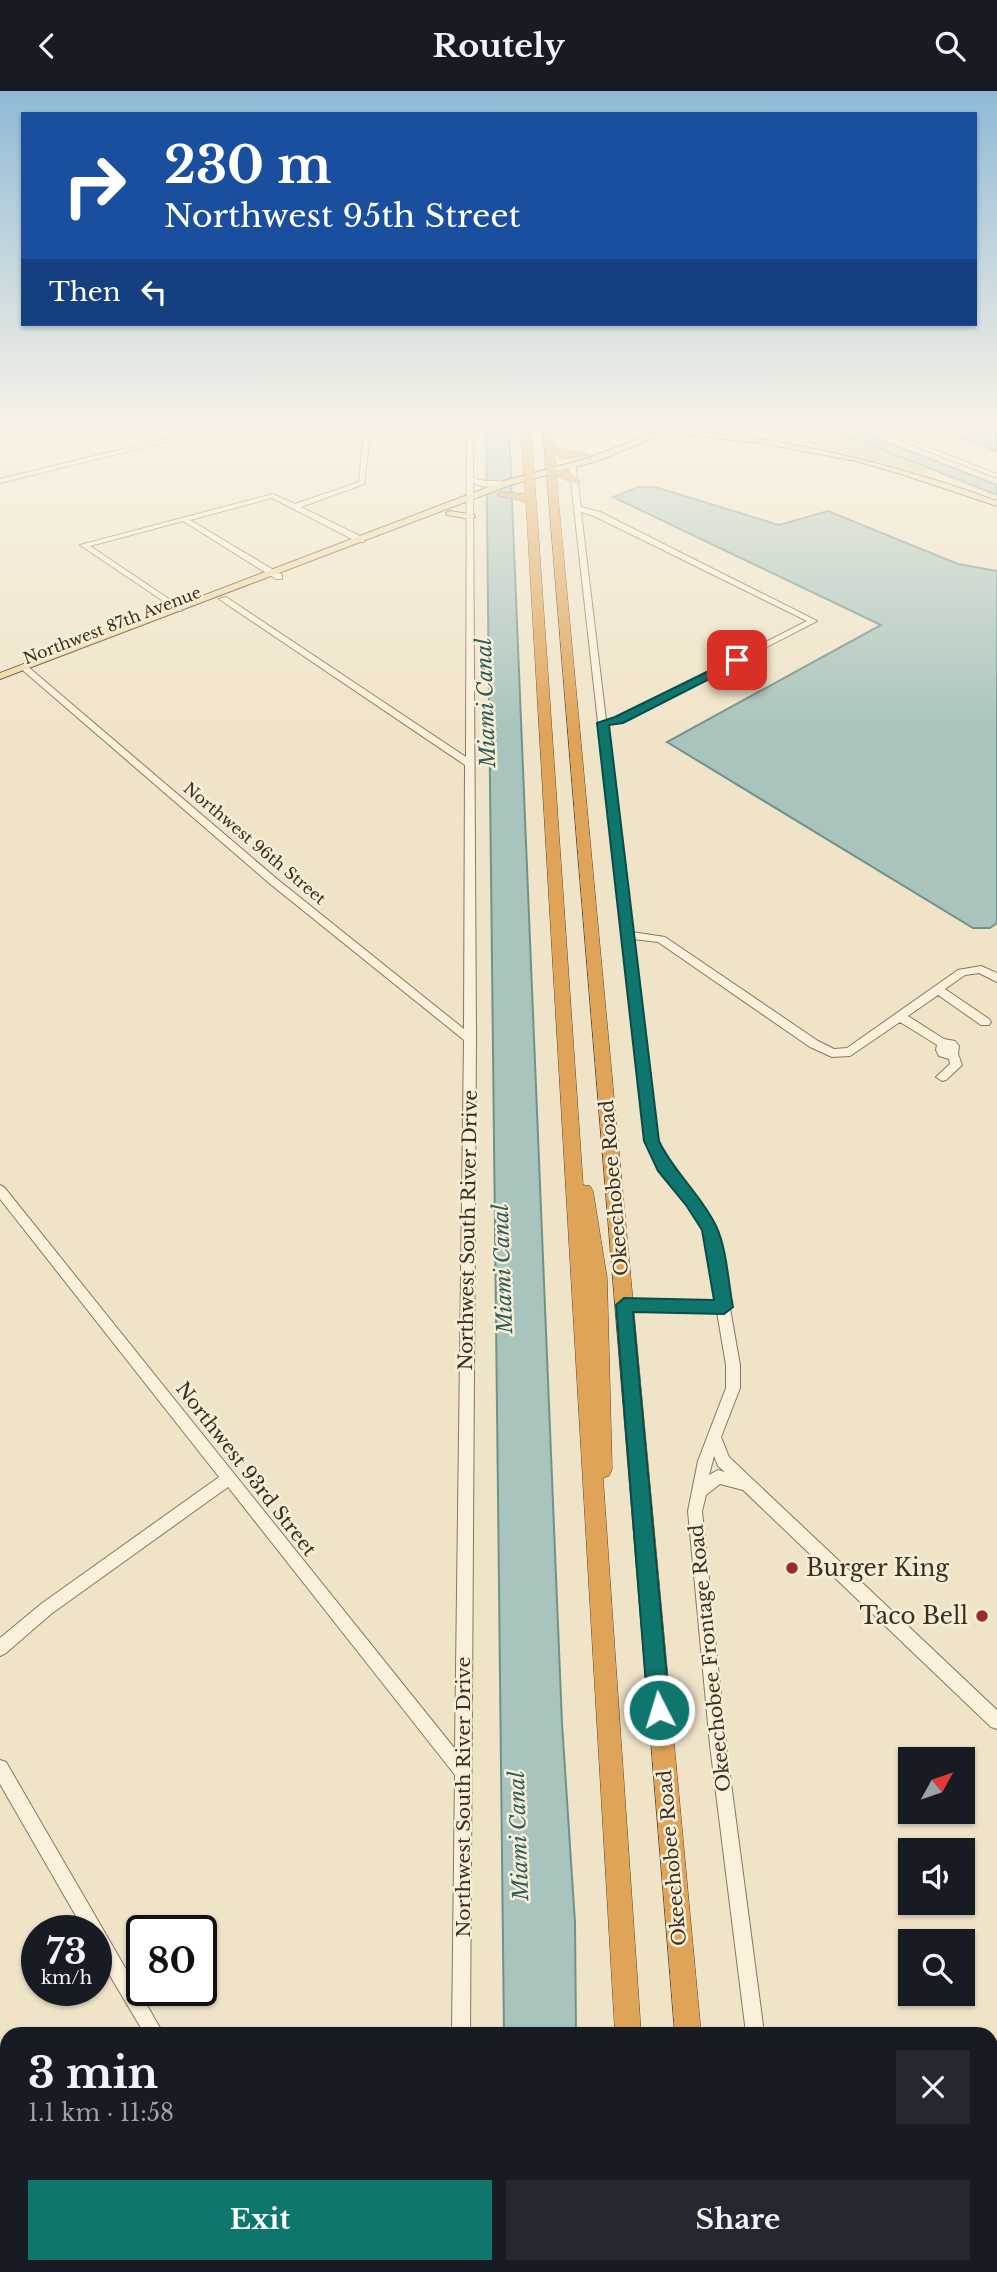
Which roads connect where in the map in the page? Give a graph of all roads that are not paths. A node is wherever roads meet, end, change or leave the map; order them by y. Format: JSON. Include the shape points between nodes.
{"nodes":[{"id":1,"x":146,"y":529,"type":"edge"},
{"id":2,"x":200,"y":529,"type":"edge"},
{"id":3,"x":339,"y":529,"type":"edge"},
{"id":4,"x":393,"y":529,"type":"edge"},
{"id":5,"x":406,"y":529,"type":"edge"},
{"id":6,"x":471,"y":529,"type":"edge"},
{"id":7,"x":532,"y":529,"type":"edge"},
{"id":8,"x":556,"y":529,"type":"edge"},
{"id":9,"x":581,"y":529,"type":"edge"},
{"id":10,"x":628,"y":529,"type":"edge"},
{"id":11,"x":360,"y":540,"type":"junction"},
{"id":12,"x":276,"y":575,"type":"junction"},
{"id":13,"x":223,"y":599,"type":"junction"},
{"id":14,"x":178,"y":609,"type":"junction"},
{"id":15,"x":26,"y":670,"type":"junction"},
{"id":16,"x":0,"y":676,"type":"edge"},
{"id":17,"x":0,"y":683,"type":"edge"},
{"id":18,"x":603,"y":723,"type":"junction"},
{"id":19,"x":469,"y":763,"type":"junction"},
{"id":20,"x":627,"y":935,"type":"junction"},
{"id":21,"x":977,"y":968,"type":"joint"},
{"id":22,"x":997,"y":978,"type":"edge"},
{"id":23,"x":937,"y":989,"type":"junction"},
{"id":24,"x":899,"y":1016,"type":"junction"},
{"id":25,"x":985,"y":1022,"type":"dead end"},
{"id":26,"x":470,"y":1038,"type":"junction"},
{"id":27,"x":942,"y":1077,"type":"dead end"},
{"id":28,"x":571,"y":1114,"type":"junction"},
{"id":29,"x":0,"y":1190,"type":"edge"},
{"id":30,"x":598,"y":1278,"type":"junction"},
{"id":31,"x":624,"y":1305,"type":"junction"},
{"id":32,"x":724,"y":1307,"type":"junction"},
{"id":33,"x":602,"y":1337,"type":"junction"},
{"id":34,"x":714,"y":1436,"type":"junction"},
{"id":35,"x":229,"y":1478,"type":"junction"},
{"id":36,"x":747,"y":1484,"type":"junction"},
{"id":37,"x":697,"y":1492,"type":"junction"},
{"id":38,"x":601,"y":1574,"type":"junction"},
{"id":39,"x":0,"y":1648,"type":"edge"},
{"id":40,"x":997,"y":1721,"type":"edge"},
{"id":41,"x":0,"y":1768,"type":"edge"},
{"id":42,"x":463,"y":1772,"type":"junction"},
{"id":43,"x":85,"y":1915,"type":"edge"},
{"id":44,"x":112,"y":1961,"type":"edge"},
{"id":45,"x":150,"y":2027,"type":"edge"},
{"id":46,"x":461,"y":2027,"type":"edge"},
{"id":47,"x":628,"y":2027,"type":"edge"},
{"id":48,"x":687,"y":2027,"type":"edge"},
{"id":49,"x":754,"y":2027,"type":"edge"}],
"edges":[{"from":1,"to":14,"type":"street","via":[[84,545]]},
{"from":2,"to":12,"type":"street"},
{"from":3,"to":11,"type":"street"},
{"from":4,"to":11,"type":"main road","name":"Northwest 87th Avenue"},
{"from":5,"to":12,"type":"main road","name":"Northwest 87th Avenue"},
{"from":6,"to":19,"type":"street","name":"Northwest South River Drive"},
{"from":7,"to":28,"type":"highway","name":"Okeechobee Road"},
{"from":8,"to":31,"type":"highway","name":"Okeechobee Road"},
{"from":9,"to":18,"type":"street","name":"Okeechobee Frontage Road"},
{"from":10,"to":18,"type":"street","via":[[813,621],[619,720]]},
{"from":11,"to":12,"type":"main road","name":"Northwest 87th Avenue"},
{"from":12,"to":13,"type":"main road","name":"Northwest 87th Avenue"},
{"from":12,"to":14,"type":"main road","name":"Northwest 87th Avenue"},
{"from":13,"to":15,"type":"main road","name":"Northwest 87th Avenue"},
{"from":13,"to":19,"type":"street"},
{"from":14,"to":15,"type":"main road","name":"Northwest 87th Avenue"},
{"from":15,"to":16,"type":"main road","name":"Northwest 87th Avenue"},
{"from":15,"to":17,"type":"main road","name":"Northwest 87th Avenue"},
{"from":15,"to":26,"type":"street","name":"Northwest 96th Street","via":[[273,881]]},
{"from":18,"to":20,"type":"street","name":"Okeechobee Frontage Road"},
{"from":19,"to":26,"type":"street","name":"Northwest South River Drive"},
{"from":20,"to":24,"type":"street","via":[[661,939],[837,1055],[850,1052]]},
{"from":20,"to":32,"type":"street","name":"Okeechobee Frontage Road","via":[[651,1141],[663,1167],[710,1229]]},
{"from":21,"to":22,"type":"street"},
{"from":21,"to":23,"type":"street"},
{"from":23,"to":24,"type":"street"},
{"from":23,"to":25,"type":"street"},
{"from":24,"to":27,"type":"street","via":[[954,1047],[955,1058]]},
{"from":26,"to":42,"type":"street","name":"Northwest South River Drive"},
{"from":28,"to":30,"type":"highway"},
{"from":28,"to":38,"type":"highway","name":"Okeechobee Road"},
{"from":29,"to":35,"type":"street","name":"Northwest 93rd Street"},
{"from":30,"to":31,"type":"highway","via":[[603,1291]]},
{"from":30,"to":33,"type":"highway"},
{"from":31,"to":32,"type":"street"},
{"from":31,"to":33,"type":"highway","via":[[608,1318]]},
{"from":31,"to":48,"type":"highway","name":"Okeechobee Road"},
{"from":32,"to":34,"type":"street","name":"Okeechobee Frontage Road","via":[[733,1388]]},
{"from":33,"to":38,"type":"highway"},
{"from":34,"to":36,"type":"street","via":[[723,1461]]},
{"from":34,"to":37,"type":"street","name":"Okeechobee Frontage Road"},
{"from":35,"to":39,"type":"street","via":[[46,1609]]},
{"from":35,"to":42,"type":"street","name":"Northwest 93rd Street"},
{"from":36,"to":37,"type":"street","via":[[718,1477]]},
{"from":36,"to":40,"type":"street"},
{"from":37,"to":49,"type":"street","name":"Okeechobee Frontage Road","via":[[697,1543],[718,1745]]},
{"from":38,"to":47,"type":"highway","name":"Okeechobee Road"},
{"from":41,"to":43,"type":"street"},
{"from":42,"to":46,"type":"street","name":"Northwest South River Drive"},
{"from":44,"to":45,"type":"street"}]}
